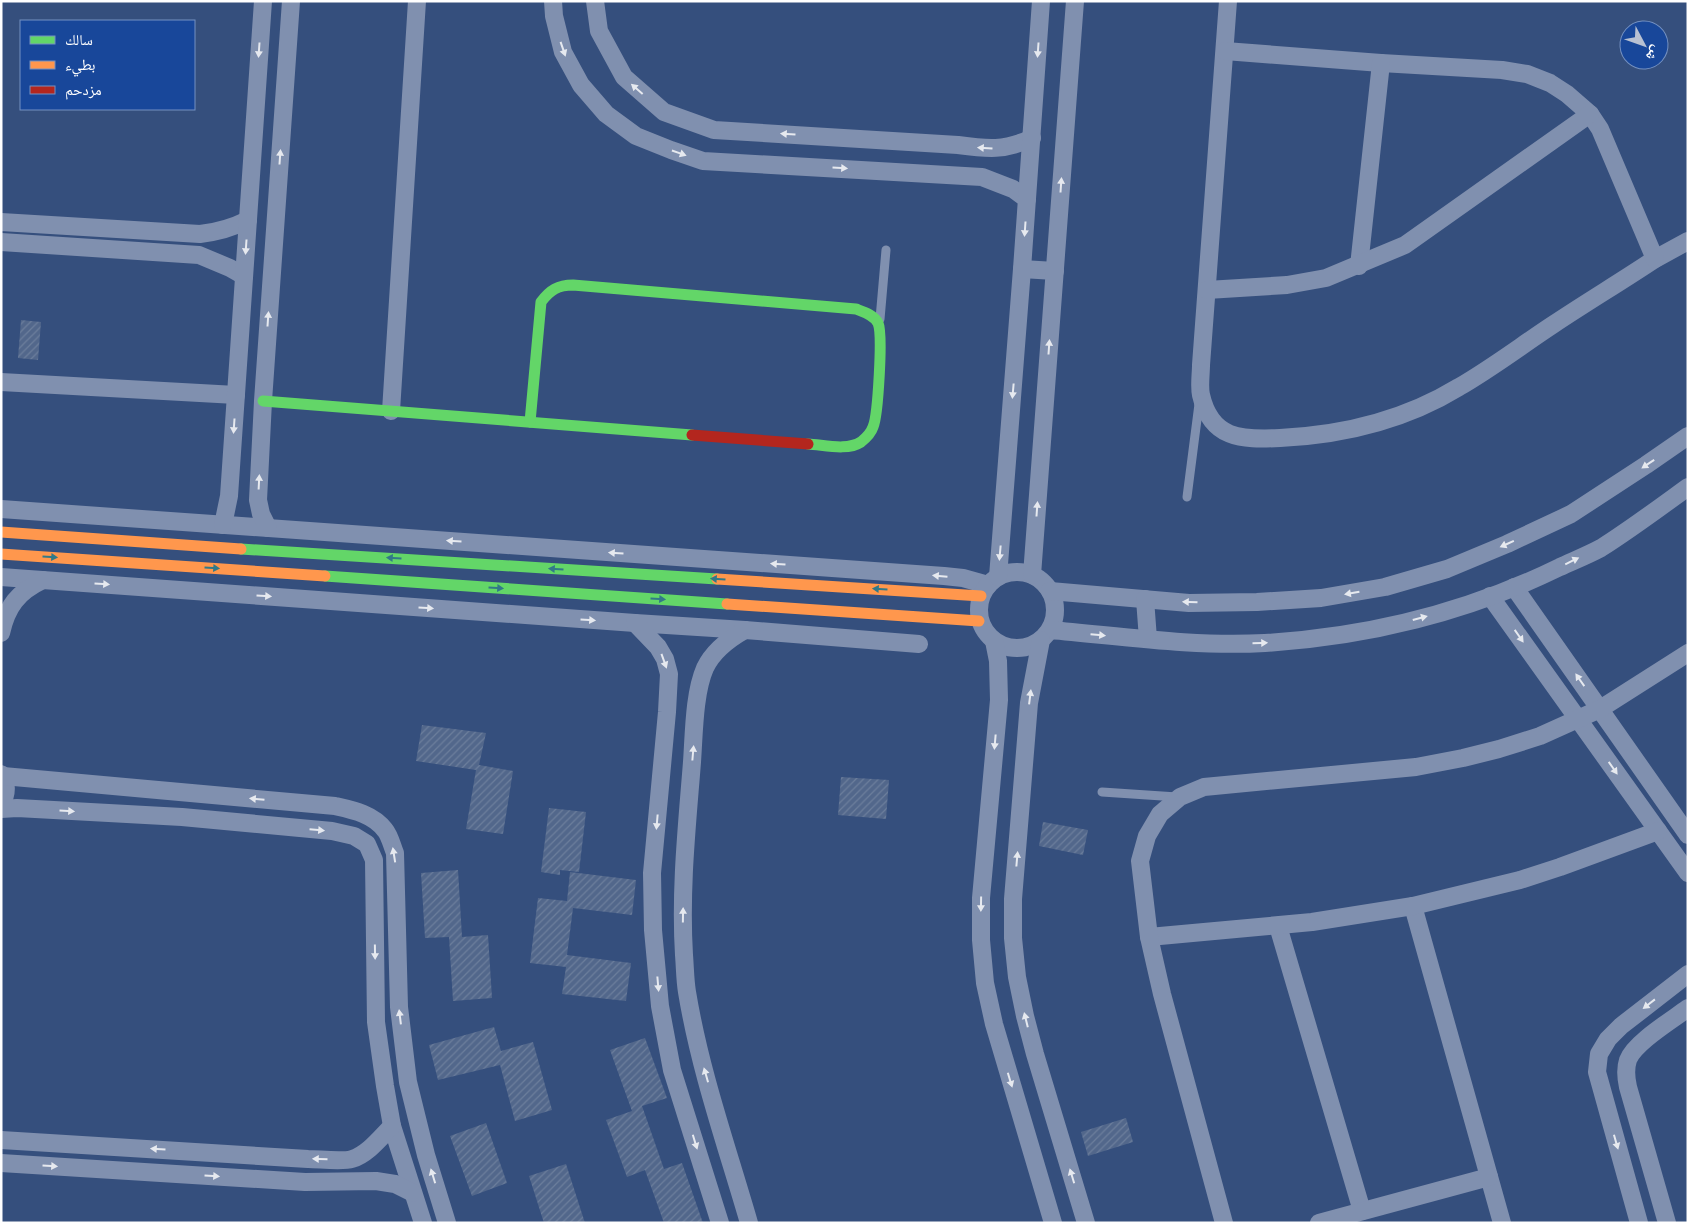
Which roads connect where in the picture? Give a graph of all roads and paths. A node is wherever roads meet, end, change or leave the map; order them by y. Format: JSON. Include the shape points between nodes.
{"nodes":[{"id":1,"x":263,"y":1,"type":"edge"},
{"id":2,"x":291,"y":1,"type":"edge"},
{"id":3,"x":417,"y":1,"type":"edge"},
{"id":4,"x":553,"y":1,"type":"edge"},
{"id":5,"x":594,"y":1,"type":"edge"},
{"id":6,"x":1041,"y":1,"type":"edge"},
{"id":7,"x":1075,"y":1,"type":"edge"},
{"id":8,"x":1228,"y":1,"type":"edge"},
{"id":9,"x":1224,"y":50,"type":"junction"},
{"id":10,"x":1381,"y":63,"type":"junction"},
{"id":11,"x":1590,"y":114,"type":"junction"},
{"id":12,"x":1032,"y":138,"type":"junction"},
{"id":13,"x":958,"y":145,"type":"junction"},
{"id":14,"x":956,"y":174,"type":"junction"},
{"id":15,"x":1028,"y":199,"type":"junction"},
{"id":16,"x":248,"y":220,"type":"junction"},
{"id":17,"x":1,"y":222,"type":"edge"},
{"id":18,"x":1688,"y":241,"type":"edge"},
{"id":19,"x":1,"y":242,"type":"edge"},
{"id":20,"x":886,"y":250,"type":"dead end"},
{"id":21,"x":1655,"y":259,"type":"junction"},
{"id":22,"x":1358,"y":266,"type":"junction"},
{"id":23,"x":1022,"y":269,"type":"junction"},
{"id":24,"x":1055,"y":271,"type":"junction"},
{"id":25,"x":244,"y":276,"type":"junction"},
{"id":26,"x":1206,"y":290,"type":"junction"},
{"id":27,"x":879,"y":324,"type":"junction"},
{"id":28,"x":1,"y":382,"type":"edge"},
{"id":29,"x":1201,"y":393,"type":"junction"},
{"id":30,"x":236,"y":395,"type":"junction"},
{"id":31,"x":262,"y":402,"type":"junction"},
{"id":32,"x":391,"y":411,"type":"junction"},
{"id":33,"x":530,"y":422,"type":"junction"},
{"id":34,"x":1688,"y":436,"type":"edge"},
{"id":35,"x":1688,"y":487,"type":"edge"},
{"id":36,"x":1187,"y":497,"type":"dead end"},
{"id":37,"x":1,"y":509,"type":"edge"},
{"id":38,"x":224,"y":525,"type":"junction"},
{"id":39,"x":268,"y":528,"type":"junction"},
{"id":40,"x":299,"y":530,"type":"junction"},
{"id":41,"x":1,"y":532,"type":"edge"},
{"id":42,"x":300,"y":552,"type":"junction"},
{"id":43,"x":1,"y":554,"type":"edge"},
{"id":44,"x":1032,"y":575,"type":"junction"},
{"id":45,"x":1,"y":578,"type":"edge"},
{"id":46,"x":43,"y":580,"type":"junction"},
{"id":47,"x":989,"y":586,"type":"junction"},
{"id":48,"x":1514,"y":588,"type":"junction"},
{"id":49,"x":1050,"y":590,"type":"junction"},
{"id":50,"x":1490,"y":596,"type":"junction"},
{"id":51,"x":1145,"y":599,"type":"junction"},
{"id":52,"x":980,"y":621,"type":"junction"},
{"id":53,"x":634,"y":623,"type":"junction"},
{"id":54,"x":745,"y":630,"type":"junction"},
{"id":55,"x":1,"y":633,"type":"edge"},
{"id":56,"x":1045,"y":635,"type":"junction"},
{"id":57,"x":1148,"y":639,"type":"junction"},
{"id":58,"x":994,"y":641,"type":"junction"},
{"id":59,"x":919,"y":644,"type":"dead end"},
{"id":60,"x":1688,"y":653,"type":"edge"},
{"id":61,"x":1600,"y":709,"type":"junction"},
{"id":62,"x":667,"y":712,"type":"junction"},
{"id":63,"x":696,"y":717,"type":"junction"},
{"id":64,"x":1578,"y":720,"type":"junction"},
{"id":65,"x":2,"y":775,"type":"edge"},
{"id":66,"x":42,"y":780,"type":"junction"},
{"id":67,"x":1102,"y":792,"type":"dead end"},
{"id":68,"x":1180,"y":797,"type":"junction"},
{"id":69,"x":1,"y":804,"type":"edge"},
{"id":70,"x":1,"y":809,"type":"edge"},
{"id":71,"x":40,"y":809,"type":"junction"},
{"id":72,"x":1658,"y":831,"type":"junction"},
{"id":73,"x":1688,"y":835,"type":"edge"},
{"id":74,"x":1688,"y":873,"type":"edge"},
{"id":75,"x":1413,"y":906,"type":"junction"},
{"id":76,"x":1278,"y":926,"type":"junction"},
{"id":77,"x":1149,"y":937,"type":"junction"},
{"id":78,"x":1688,"y":974,"type":"edge"},
{"id":79,"x":1688,"y":1008,"type":"edge"},
{"id":80,"x":392,"y":1126,"type":"junction"},
{"id":81,"x":1,"y":1140,"type":"edge"},
{"id":82,"x":350,"y":1160,"type":"junction"},
{"id":83,"x":1,"y":1163,"type":"edge"},
{"id":84,"x":1489,"y":1176,"type":"junction"},
{"id":85,"x":353,"y":1181,"type":"junction"},
{"id":86,"x":413,"y":1194,"type":"junction"},
{"id":87,"x":1362,"y":1211,"type":"junction"},
{"id":88,"x":423,"y":1223,"type":"edge"},
{"id":89,"x":447,"y":1223,"type":"edge"},
{"id":90,"x":720,"y":1223,"type":"edge"},
{"id":91,"x":749,"y":1223,"type":"edge"},
{"id":92,"x":1053,"y":1223,"type":"edge"},
{"id":93,"x":1086,"y":1223,"type":"edge"},
{"id":94,"x":1224,"y":1223,"type":"edge"},
{"id":95,"x":1319,"y":1223,"type":"edge"},
{"id":96,"x":1502,"y":1223,"type":"edge"},
{"id":97,"x":1639,"y":1223,"type":"edge"},
{"id":98,"x":1667,"y":1223,"type":"edge"}],
"edges":[{"from":1,"to":16,"type":"street","one_way":true},
{"from":31,"to":2,"type":"street","one_way":true},
{"from":3,"to":32,"type":"street"},
{"from":4,"to":14,"type":"street","one_way":true,"via":[[563,52],[581,85],[606,114],[636,136],[704,161]]},
{"from":13,"to":5,"type":"street","one_way":true,"via":[[714,130],[664,112],[624,77],[599,31]]},
{"from":6,"to":12,"type":"street","one_way":true},
{"from":24,"to":7,"type":"street","one_way":true},
{"from":8,"to":9,"type":"street"},
{"from":9,"to":10,"type":"street"},
{"from":9,"to":26,"type":"street"},
{"from":10,"to":11,"type":"street","via":[[1527,74],[1550,83]]},
{"from":10,"to":22,"type":"street"},
{"from":11,"to":21,"type":"street","via":[[1600,129]]},
{"from":11,"to":22,"type":"street","via":[[1405,245]]},
{"from":12,"to":13,"type":"street","one_way":true,"via":[[1003,148]]},
{"from":12,"to":15,"type":"street"},
{"from":13,"to":14,"type":"street"},
{"from":14,"to":15,"type":"street","via":[[998,182]]},
{"from":15,"to":23,"type":"street","one_way":true},
{"from":16,"to":17,"type":"street","via":[[233,228],[200,234]]},
{"from":16,"to":25,"type":"street","one_way":true},
{"from":18,"to":21,"type":"street"},
{"from":19,"to":25,"type":"street","via":[[199,255]]},
{"from":20,"to":27,"type":"lane"},
{"from":21,"to":29,"type":"street","via":[[1459,388],[1420,408],[1380,422],[1338,433],[1253,440],[1228,435],[1209,418]]},
{"from":22,"to":26,"type":"street","via":[[1326,278],[1287,285]]},
{"from":23,"to":24,"type":"street"},
{"from":23,"to":47,"type":"street","one_way":true},
{"from":44,"to":24,"type":"street","one_way":true},
{"from":25,"to":30,"type":"street"},
{"from":26,"to":29,"type":"street"},
{"from":27,"to":33,"type":"street","via":[[881,339],[874,426],[860,444],[849,447]]},
{"from":27,"to":33,"type":"street","via":[[870,313],[856,309],[560,285],[549,291],[541,302]]},
{"from":28,"to":30,"type":"street"},
{"from":29,"to":36,"type":"lane"},
{"from":30,"to":38,"type":"street","one_way":true},
{"from":31,"to":32,"type":"street"},
{"from":39,"to":31,"type":"street","one_way":true,"via":[[258,500]]},
{"from":32,"to":33,"type":"street"},
{"from":34,"to":51,"type":"street","one_way":true,"via":[[1571,514],[1447,569],[1385,587],[1321,598],[1189,603]]},
{"from":48,"to":35,"type":"street","one_way":true,"via":[[1600,548]]},
{"from":37,"to":38,"type":"street"},
{"from":38,"to":39,"type":"street"},
{"from":39,"to":40,"type":"street"},
{"from":40,"to":42,"type":"street"},
{"from":47,"to":40,"type":"street","one_way":true,"via":[[944,576]]},
{"from":41,"to":42,"type":"street"},
{"from":47,"to":42,"type":"street","one_way":true},
{"from":43,"to":52,"type":"street","one_way":true},
{"from":44,"to":47,"type":"street","via":[[1009,573]]},
{"from":44,"to":49,"type":"street"},
{"from":45,"to":46,"type":"street"},
{"from":46,"to":53,"type":"street","one_way":true},
{"from":46,"to":55,"type":"street","via":[[18,595],[4,620]]},
{"from":47,"to":52,"type":"street","via":[[978,608]]},
{"from":48,"to":50,"type":"street"},
{"from":61,"to":48,"type":"street","one_way":true},
{"from":49,"to":51,"type":"street"},
{"from":49,"to":56,"type":"street","via":[[1054,618]]},
{"from":57,"to":50,"type":"street","one_way":true,"via":[[1263,643],[1312,639],[1387,627]]},
{"from":50,"to":64,"type":"street","one_way":true},
{"from":51,"to":57,"type":"street"},
{"from":52,"to":58,"type":"street"},
{"from":53,"to":54,"type":"street"},
{"from":53,"to":62,"type":"street","one_way":true,"via":[[658,647],[665,659],[669,674]]},
{"from":54,"to":59,"type":"street"},
{"from":54,"to":63,"type":"street","via":[[728,640],[712,657],[701,681]]},
{"from":56,"to":57,"type":"street","one_way":true},
{"from":56,"to":58,"type":"street","via":[[1030,646],[1018,649]]},
{"from":93,"to":56,"type":"street","one_way":true,"via":[[1025,1016],[1013,938],[1013,899],[1029,703]]},
{"from":58,"to":92,"type":"street","one_way":true,"via":[[999,700],[980,940],[994,1024]]},
{"from":60,"to":61,"type":"street"},
{"from":61,"to":64,"type":"street"},
{"from":61,"to":73,"type":"street"},
{"from":62,"to":63,"type":"street","via":[[681,702],[692,707]]},
{"from":62,"to":90,"type":"street","one_way":true,"via":[[652,873],[652,930],[660,1006],[672,1070]]},
{"from":91,"to":63,"type":"street","one_way":true,"via":[[700,1054],[687,991],[682,926],[684,860]]},
{"from":64,"to":68,"type":"street","via":[[1540,736],[1463,758],[1386,770],[1204,787]]},
{"from":64,"to":72,"type":"street","one_way":true},
{"from":65,"to":66,"type":"street"},
{"from":65,"to":69,"type":"street","via":[[6,792]]},
{"from":66,"to":71,"type":"street","via":[[33,795]]},
{"from":89,"to":66,"type":"street","one_way":true,"via":[[408,1082],[399,1007],[395,853],[386,831],[372,818],[335,806]]},
{"from":67,"to":68,"type":"lane"},
{"from":68,"to":77,"type":"street","via":[[1160,814],[1146,836],[1140,861]]},
{"from":70,"to":71,"type":"street"},
{"from":71,"to":80,"type":"street","one_way":true,"via":[[182,817],[332,831],[354,836],[367,844],[374,860],[376,1022]]},
{"from":72,"to":74,"type":"street"},
{"from":72,"to":75,"type":"street","via":[[1520,880]]},
{"from":75,"to":76,"type":"street"},
{"from":75,"to":84,"type":"street"},
{"from":76,"to":77,"type":"street"},
{"from":76,"to":87,"type":"street"},
{"from":77,"to":94,"type":"street"},
{"from":78,"to":97,"type":"street","one_way":true,"via":[[1621,1026],[1608,1038],[1599,1054],[1597,1072]]},
{"from":79,"to":98,"type":"street","via":[[1636,1047],[1628,1059],[1625,1073]]},
{"from":80,"to":82,"type":"street","via":[[364,1152]]},
{"from":80,"to":86,"type":"street"},
{"from":82,"to":81,"type":"street","one_way":true},
{"from":82,"to":85,"type":"street","via":[[358,1168]]},
{"from":83,"to":85,"type":"street","one_way":true,"via":[[304,1182]]},
{"from":84,"to":87,"type":"street"},
{"from":84,"to":96,"type":"street"},
{"from":85,"to":86,"type":"street","via":[[396,1184]]},
{"from":86,"to":88,"type":"street"},
{"from":87,"to":95,"type":"street"}]}
